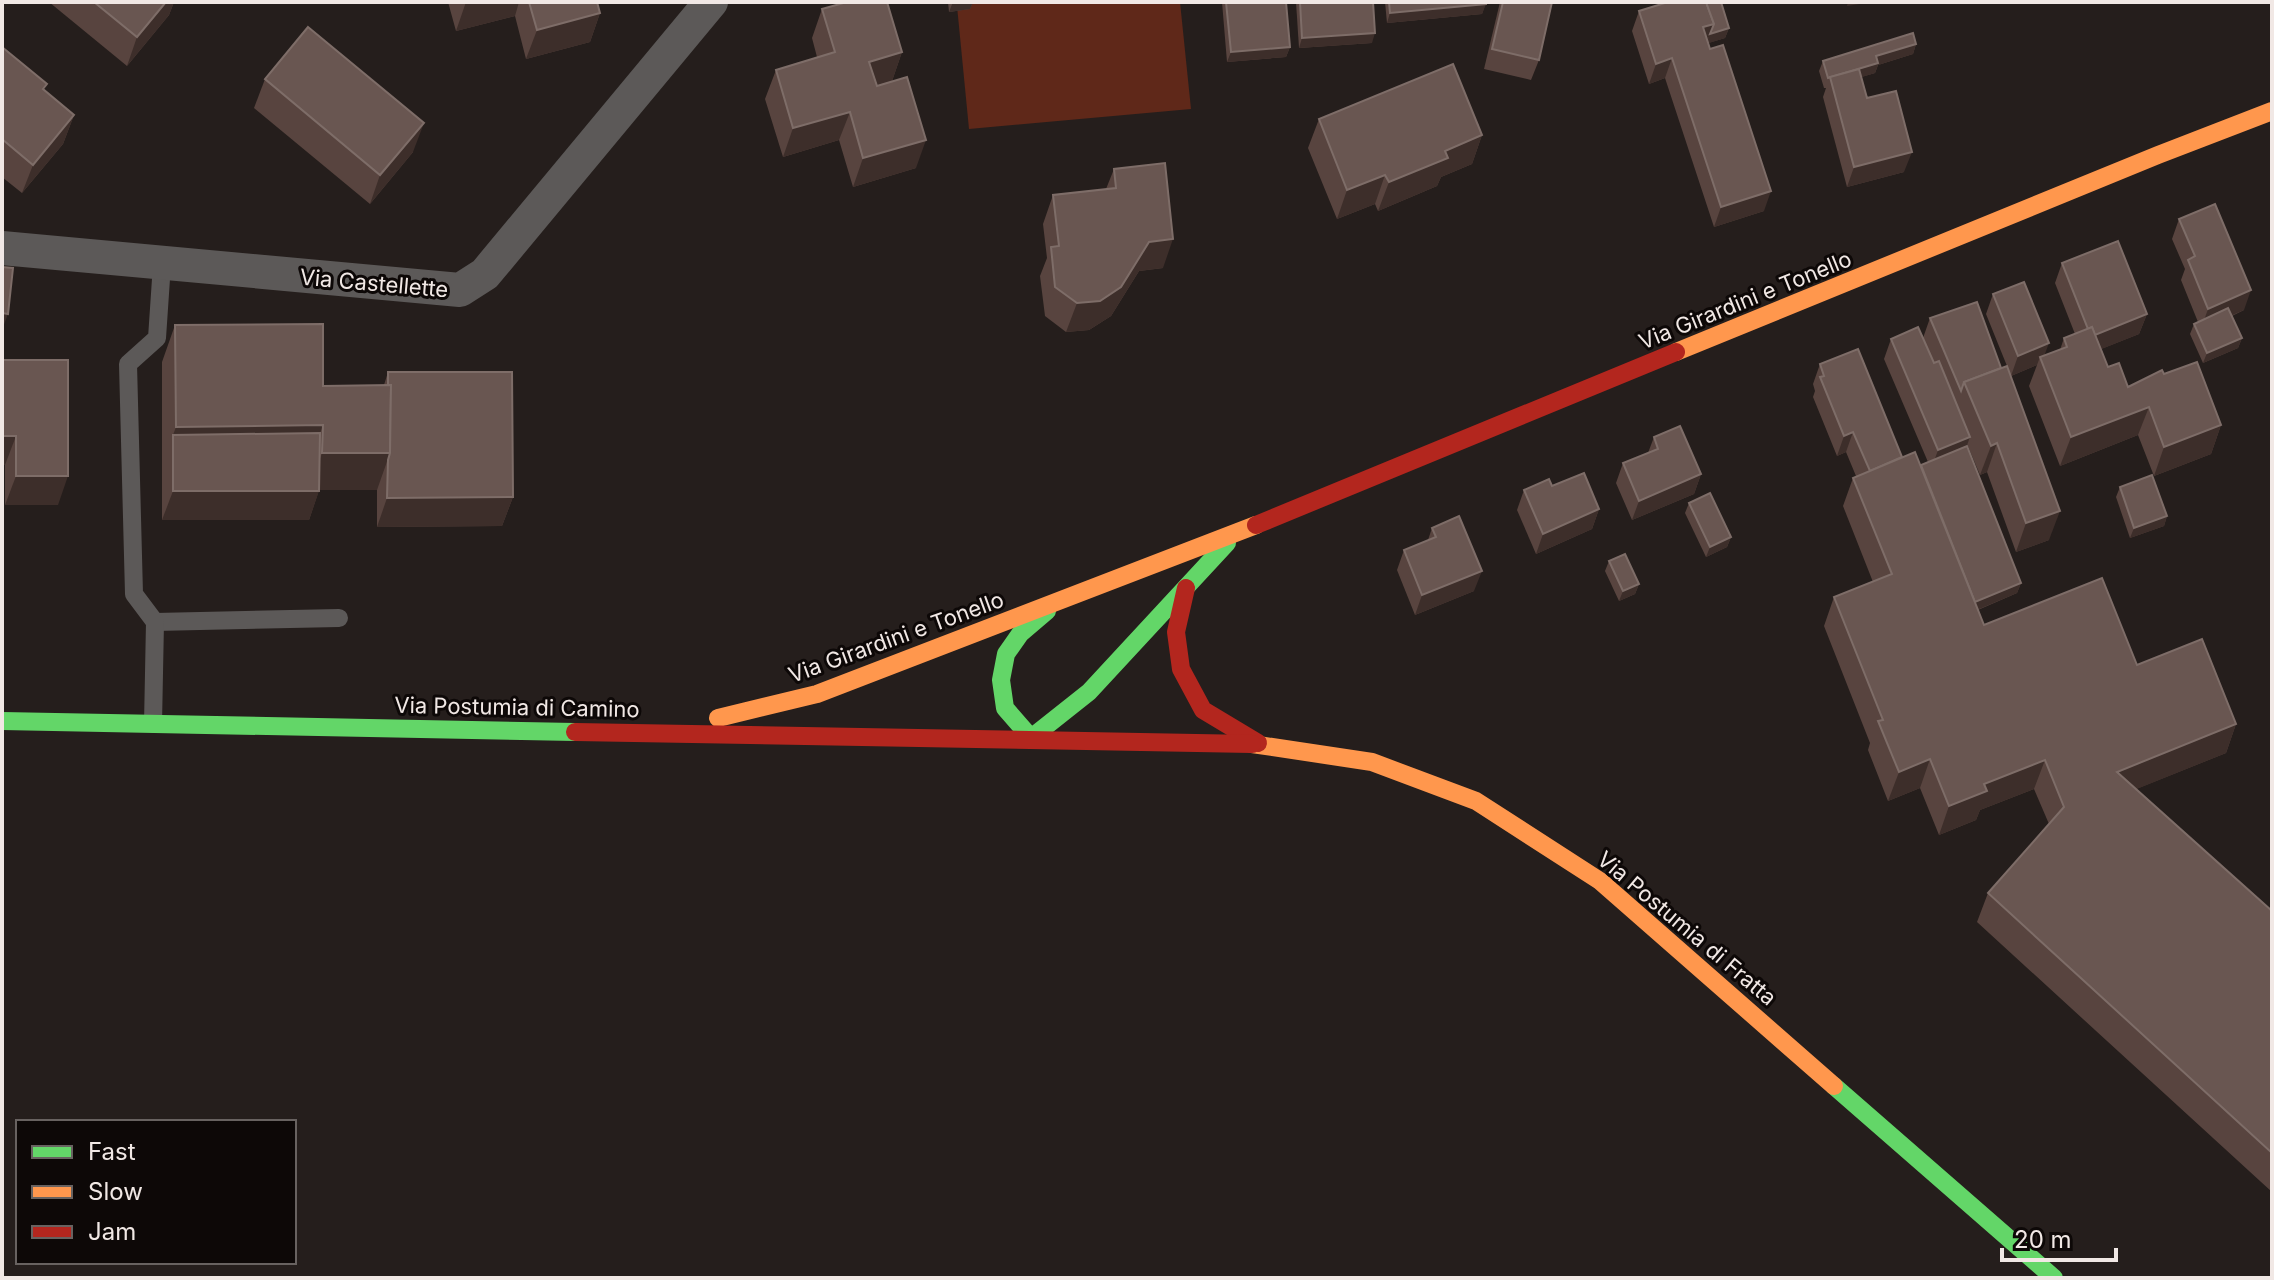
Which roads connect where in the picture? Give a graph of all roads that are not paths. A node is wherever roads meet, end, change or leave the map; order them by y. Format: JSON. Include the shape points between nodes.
{"nodes":[{"id":1,"x":711,"y":2,"type":"edge"},
{"id":2,"x":2263,"y":93,"type":"dead end"},
{"id":3,"x":2272,"y":111,"type":"edge"},
{"id":4,"x":2225,"y":129,"type":"junction"},
{"id":5,"x":2,"y":248,"type":"edge"},
{"id":6,"x":162,"y":264,"type":"junction"},
{"id":7,"x":1236,"y":533,"type":"junction"},
{"id":8,"x":1186,"y":588,"type":"junction"},
{"id":9,"x":1055,"y":604,"type":"junction"},
{"id":10,"x":339,"y":618,"type":"dead end"},
{"id":11,"x":155,"y":622,"type":"junction"},
{"id":12,"x":2,"y":721,"type":"edge"},
{"id":13,"x":153,"y":724,"type":"junction"},
{"id":14,"x":658,"y":733,"type":"junction"},
{"id":15,"x":1031,"y":738,"type":"junction"},
{"id":16,"x":1260,"y":744,"type":"junction"},
{"id":17,"x":2054,"y":1278,"type":"edge"}],
"edges":[{"from":1,"to":6,"type":"street","name":"Via Castellette","via":[[485,274],[460,290]]},
{"from":2,"to":4,"type":"main road"},
{"from":3,"to":4,"type":"main road","name":"Via Girardini e Tonello"},
{"from":4,"to":7,"type":"main road","name":"Via Girardini e Tonello"},
{"from":5,"to":6,"type":"street","name":"Via Castellette"},
{"from":6,"to":11,"type":"lane","via":[[157,338],[128,364],[134,594]]},
{"from":7,"to":8,"type":"main road","name":"Via Girardini e Tonello"},
{"from":7,"to":9,"type":"main road","name":"Via Girardini e Tonello"},
{"from":8,"to":15,"type":"main road","name":"Via Girardini e Tonello","via":[[1089,692]]},
{"from":8,"to":16,"type":"main road","name":"Via Girardini e Tonello","via":[[1176,632],[1181,669],[1203,710]]},
{"from":9,"to":14,"type":"main road","name":"Via Girardini e Tonello","via":[[817,694]]},
{"from":9,"to":15,"type":"main road","name":"Via Girardini e Tonello","via":[[1020,634],[1003,667],[1005,708]]},
{"from":10,"to":11,"type":"lane"},
{"from":11,"to":13,"type":"lane"},
{"from":12,"to":13,"type":"main road","name":"Via Postumia di Camino"},
{"from":13,"to":14,"type":"main road","name":"Via Postumia di Camino"},
{"from":14,"to":15,"type":"main road","name":"Via Postumia di Camino"},
{"from":15,"to":16,"type":"main road","name":"Via Postumia di Fratta"},
{"from":16,"to":17,"type":"main road","name":"Via Postumia di Fratta","via":[[1372,762],[1476,801],[1600,881]]}]}
